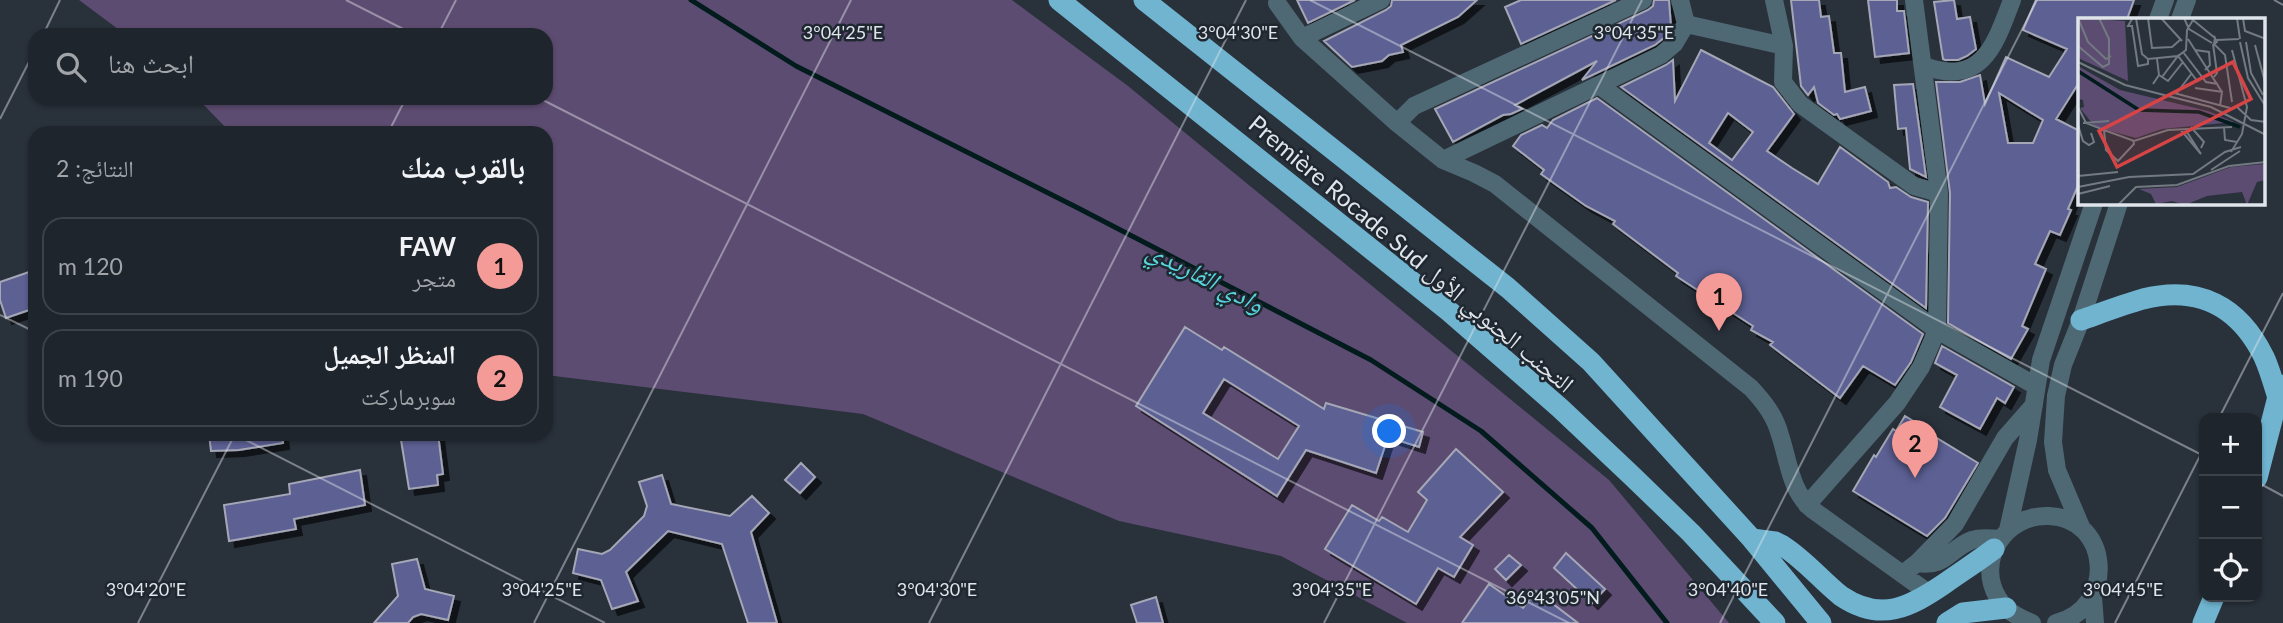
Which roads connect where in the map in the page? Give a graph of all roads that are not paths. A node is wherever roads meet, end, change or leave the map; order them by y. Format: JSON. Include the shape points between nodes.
{"nodes":[{"id":1,"x":1059,"y":0,"type":"edge"},
{"id":2,"x":1144,"y":0,"type":"edge"},
{"id":3,"x":1381,"y":0,"type":"edge"},
{"id":4,"x":1643,"y":0,"type":"edge"},
{"id":5,"x":1680,"y":0,"type":"edge"},
{"id":6,"x":1774,"y":0,"type":"edge"},
{"id":7,"x":1914,"y":0,"type":"edge"},
{"id":8,"x":2012,"y":0,"type":"edge"},
{"id":9,"x":2165,"y":0,"type":"edge"},
{"id":10,"x":2187,"y":0,"type":"edge"},
{"id":11,"x":1278,"y":3,"type":"dead end"},
{"id":12,"x":2158,"y":18,"type":"edge"},
{"id":13,"x":2180,"y":18,"type":"edge"},
{"id":14,"x":1686,"y":24,"type":"junction"},
{"id":15,"x":1302,"y":38,"type":"junction"},
{"id":16,"x":1784,"y":46,"type":"junction"},
{"id":17,"x":1924,"y":66,"type":"junction"},
{"id":18,"x":1600,"y":86,"type":"junction"},
{"id":19,"x":1397,"y":123,"type":"junction"},
{"id":20,"x":1443,"y":160,"type":"junction"},
{"id":21,"x":1939,"y":193,"type":"junction"},
{"id":22,"x":2093,"y":205,"type":"edge"},
{"id":23,"x":2118,"y":205,"type":"edge"},
{"id":24,"x":2081,"y":320,"type":"junction"},
{"id":25,"x":1937,"y":330,"type":"junction"},
{"id":26,"x":2036,"y":386,"type":"junction"},
{"id":27,"x":2281,"y":388,"type":"edge"},
{"id":28,"x":2034,"y":405,"type":"junction"},
{"id":29,"x":2258,"y":476,"type":"edge"},
{"id":30,"x":1807,"y":505,"type":"junction"},
{"id":31,"x":2082,"y":529,"type":"junction"},
{"id":32,"x":1752,"y":539,"type":"junction"},
{"id":33,"x":2001,"y":539,"type":"junction"},
{"id":34,"x":1910,"y":568,"type":"junction"},
{"id":35,"x":1930,"y":594,"type":"junction"},
{"id":36,"x":2093,"y":597,"type":"junction"},
{"id":37,"x":2212,"y":602,"type":"edge"},
{"id":38,"x":1955,"y":618,"type":"edge"},
{"id":39,"x":2016,"y":619,"type":"edge"},
{"id":40,"x":1775,"y":623,"type":"edge"},
{"id":41,"x":1821,"y":623,"type":"edge"},
{"id":42,"x":2056,"y":623,"type":"edge"},
{"id":43,"x":2095,"y":623,"type":"edge"},
{"id":44,"x":2203,"y":623,"type":"edge"}],
"edges":[{"from":1,"to":40,"type":"highway","name":"Première Rocade Sud التجنب الجنوبي الأول","via":[[1450,312],[1631,475]]},
{"from":2,"to":32,"type":"highway","name":"Première Rocade Sud التجنب الجنوبي الأول","via":[[1507,288],[1580,352]]},
{"from":3,"to":15,"type":"street"},
{"from":4,"to":19,"type":"street","via":[[1414,106]]},
{"from":5,"to":14,"type":"street"},
{"from":6,"to":16,"type":"street"},
{"from":7,"to":17,"type":"street"},
{"from":8,"to":17,"type":"street","via":[[1999,35],[1979,62],[1951,73]]},
{"from":9,"to":12,"type":"street"},
{"from":10,"to":13,"type":"street"},
{"from":11,"to":15,"type":"street"},
{"from":14,"to":16,"type":"street"},
{"from":14,"to":18,"type":"street","via":[[1661,55]]},
{"from":15,"to":19,"type":"street"},
{"from":16,"to":21,"type":"street","via":[[1783,82],[1800,103],[1914,186]]},
{"from":17,"to":21,"type":"street"},
{"from":18,"to":20,"type":"street"},
{"from":18,"to":25,"type":"street"},
{"from":19,"to":20,"type":"street"},
{"from":20,"to":30,"type":"street","via":[[1495,184],[1751,387],[1776,422],[1794,485]]},
{"from":21,"to":25,"type":"street"},
{"from":22,"to":26,"type":"street"},
{"from":23,"to":24,"type":"street"},
{"from":24,"to":27,"type":"highway","via":[[2158,296],[2192,295],[2212,301],[2251,334]]},
{"from":24,"to":31,"type":"street","via":[[2063,365],[2053,442],[2057,470]]},
{"from":25,"to":26,"type":"street"},
{"from":25,"to":30,"type":"street","via":[[1922,367],[1904,394]]},
{"from":26,"to":28,"type":"street"},
{"from":27,"to":29,"type":"highway"},
{"from":28,"to":33,"type":"street","via":[[2022,470]]},
{"from":28,"to":34,"type":"street","via":[[2005,438],[1959,518]]},
{"from":30,"to":34,"type":"street"},
{"from":31,"to":33,"type":"street","via":[[2068,520],[2037,516],[2021,520]]},
{"from":31,"to":36,"type":"street","via":[[2099,561]]},
{"from":32,"to":35,"type":"highway","via":[[1783,546],[1841,597],[1863,609],[1901,610]]},
{"from":32,"to":41,"type":"highway","name":"Première Rocade Sud التجنب الجنوبي الأول"},
{"from":33,"to":34,"type":"street","via":[[1973,539],[1939,562]]},
{"from":33,"to":35,"type":"highway"},
{"from":33,"to":39,"type":"street","via":[[1990,574],[1998,598]]},
{"from":34,"to":35,"type":"street"},
{"from":36,"to":42,"type":"street","via":[[2082,611]]},
{"from":36,"to":43,"type":"street"},
{"from":37,"to":44,"type":"highway"},
{"from":38,"to":39,"type":"highway"}]}
